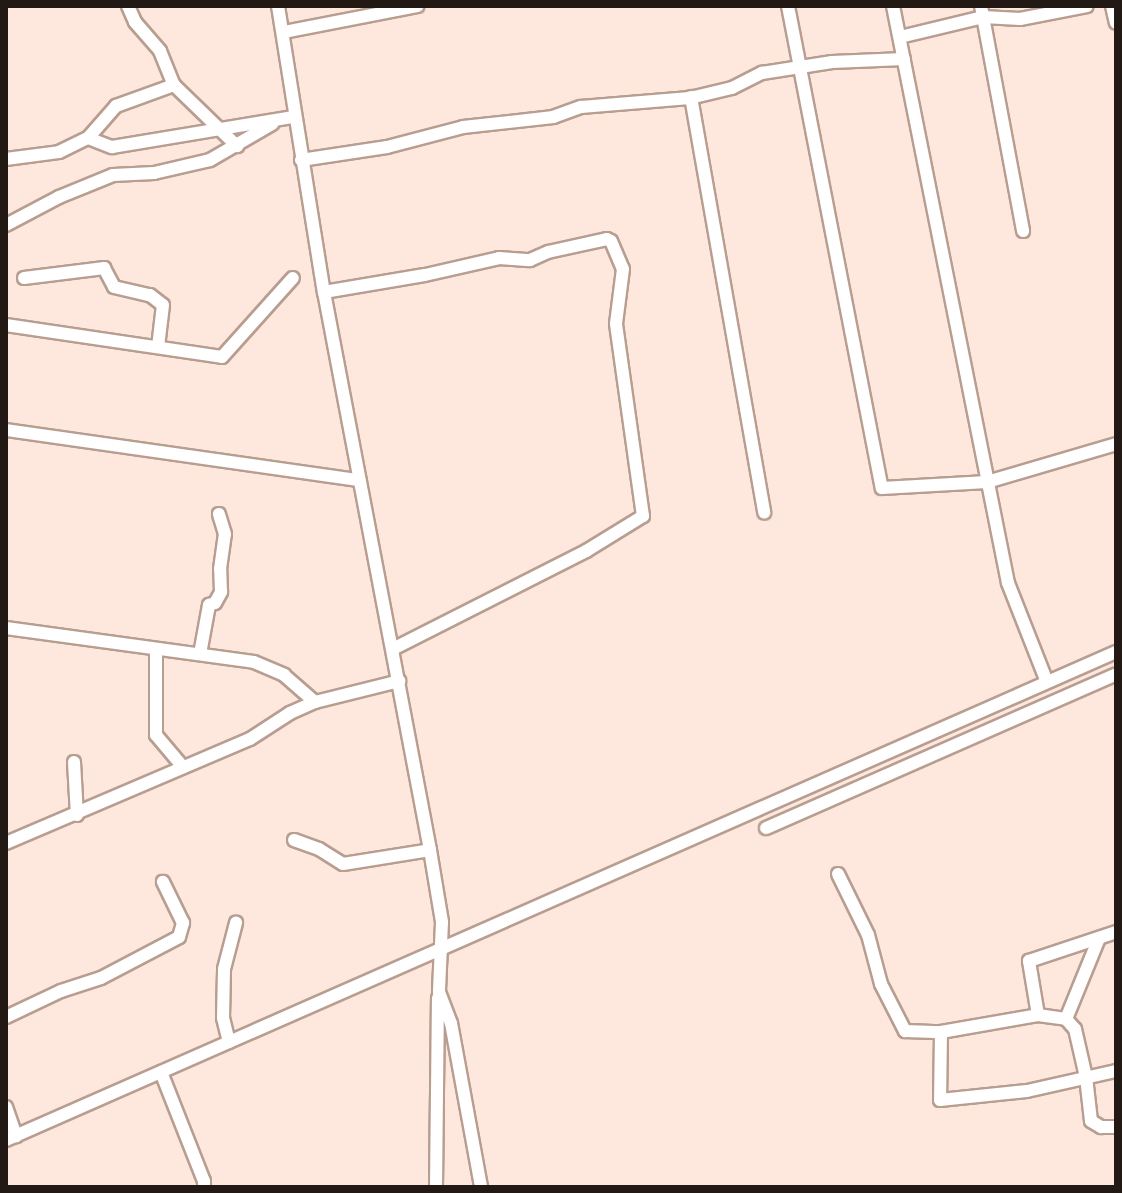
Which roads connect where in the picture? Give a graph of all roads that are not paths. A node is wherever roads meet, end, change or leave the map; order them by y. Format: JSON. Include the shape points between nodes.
{"nodes":[{"id":1,"x":128,"y":6,"type":"edge"},
{"id":2,"x":278,"y":6,"type":"edge"},
{"id":3,"x":418,"y":6,"type":"edge"},
{"id":4,"x":788,"y":6,"type":"edge"},
{"id":5,"x":893,"y":6,"type":"edge"},
{"id":6,"x":1087,"y":6,"type":"edge"},
{"id":7,"x":1112,"y":6,"type":"edge"},
{"id":8,"x":982,"y":12,"type":"edge"},
{"id":9,"x":1116,"y":23,"type":"edge"},
{"id":10,"x":284,"y":32,"type":"junction"},
{"id":11,"x":900,"y":37,"type":"junction"},
{"id":12,"x":904,"y":59,"type":"junction"},
{"id":13,"x":800,"y":70,"type":"junction"},
{"id":14,"x":174,"y":85,"type":"junction"},
{"id":15,"x":691,"y":97,"type":"junction"},
{"id":16,"x":294,"y":117,"type":"junction"},
{"id":17,"x":278,"y":120,"type":"junction"},
{"id":18,"x":219,"y":130,"type":"junction"},
{"id":19,"x":88,"y":138,"type":"junction"},
{"id":20,"x":237,"y":146,"type":"junction"},
{"id":21,"x":6,"y":159,"type":"edge"},
{"id":22,"x":301,"y":160,"type":"junction"},
{"id":23,"x":6,"y":225,"type":"edge"},
{"id":24,"x":1023,"y":231,"type":"dead end"},
{"id":25,"x":24,"y":278,"type":"dead end"},
{"id":26,"x":293,"y":278,"type":"dead end"},
{"id":27,"x":324,"y":292,"type":"junction"},
{"id":28,"x":6,"y":325,"type":"edge"},
{"id":29,"x":158,"y":347,"type":"junction"},
{"id":30,"x":6,"y":430,"type":"edge"},
{"id":31,"x":1116,"y":444,"type":"edge"},
{"id":32,"x":359,"y":480,"type":"junction"},
{"id":33,"x":987,"y":482,"type":"junction"},
{"id":34,"x":764,"y":513,"type":"dead end"},
{"id":35,"x":219,"y":514,"type":"dead end"},
{"id":36,"x":6,"y":628,"type":"edge"},
{"id":37,"x":156,"y":649,"type":"junction"},
{"id":38,"x":393,"y":649,"type":"junction"},
{"id":39,"x":1116,"y":652,"type":"edge"},
{"id":40,"x":200,"y":654,"type":"junction"},
{"id":41,"x":1116,"y":674,"type":"edge"},
{"id":42,"x":399,"y":681,"type":"junction"},
{"id":43,"x":1047,"y":682,"type":"junction"},
{"id":44,"x":315,"y":702,"type":"junction"},
{"id":45,"x":74,"y":762,"type":"dead end"},
{"id":46,"x":183,"y":767,"type":"junction"},
{"id":47,"x":77,"y":815,"type":"junction"},
{"id":48,"x":766,"y":828,"type":"dead end"},
{"id":49,"x":294,"y":840,"type":"dead end"},
{"id":50,"x":6,"y":843,"type":"edge"},
{"id":51,"x":430,"y":850,"type":"junction"},
{"id":52,"x":838,"y":874,"type":"dead end"},
{"id":53,"x":163,"y":882,"type":"dead end"},
{"id":54,"x":236,"y":923,"type":"dead end"},
{"id":55,"x":1116,"y":932,"type":"edge"},
{"id":56,"x":1099,"y":938,"type":"junction"},
{"id":57,"x":438,"y":953,"type":"junction"},
{"id":58,"x":439,"y":992,"type":"junction"},
{"id":59,"x":1038,"y":1015,"type":"junction"},
{"id":60,"x":6,"y":1017,"type":"edge"},
{"id":61,"x":1066,"y":1019,"type":"junction"},
{"id":62,"x":941,"y":1032,"type":"junction"},
{"id":63,"x":229,"y":1042,"type":"junction"},
{"id":64,"x":1116,"y":1071,"type":"edge"},
{"id":65,"x":161,"y":1072,"type":"junction"},
{"id":66,"x":1086,"y":1077,"type":"junction"},
{"id":67,"x":6,"y":1107,"type":"edge"},
{"id":68,"x":1116,"y":1127,"type":"edge"},
{"id":69,"x":11,"y":1138,"type":"edge"},
{"id":70,"x":207,"y":1185,"type":"edge"},
{"id":71,"x":436,"y":1187,"type":"edge"},
{"id":72,"x":481,"y":1187,"type":"edge"}],
"edges":[{"from":1,"to":14,"type":"street","via":[[160,51]]},
{"from":2,"to":10,"type":"street"},
{"from":3,"to":10,"type":"street"},
{"from":4,"to":13,"type":"street"},
{"from":5,"to":11,"type":"street"},
{"from":6,"to":8,"type":"street","via":[[1020,19]]},
{"from":7,"to":9,"type":"street"},
{"from":8,"to":11,"type":"street"},
{"from":8,"to":24,"type":"street"},
{"from":10,"to":16,"type":"street"},
{"from":11,"to":12,"type":"street"},
{"from":12,"to":13,"type":"street","via":[[832,62]]},
{"from":12,"to":33,"type":"street"},
{"from":13,"to":15,"type":"street","via":[[762,73],[732,88]]},
{"from":13,"to":33,"type":"street","via":[[882,488]]},
{"from":14,"to":18,"type":"street"},
{"from":14,"to":19,"type":"street","via":[[116,106]]},
{"from":15,"to":22,"type":"street","via":[[581,107],[553,117],[463,127],[387,147]]},
{"from":15,"to":34,"type":"street"},
{"from":16,"to":17,"type":"street"},
{"from":16,"to":22,"type":"street"},
{"from":17,"to":18,"type":"street"},
{"from":17,"to":20,"type":"street"},
{"from":18,"to":19,"type":"street","via":[[112,147]]},
{"from":18,"to":20,"type":"street"},
{"from":19,"to":21,"type":"street","via":[[59,152]]},
{"from":20,"to":23,"type":"street","via":[[210,160],[176,168],[113,175]]},
{"from":22,"to":27,"type":"street"},
{"from":25,"to":29,"type":"street","via":[[104,268],[114,287],[150,295],[163,305]]},
{"from":26,"to":29,"type":"street","via":[[222,357]]},
{"from":27,"to":32,"type":"street"},
{"from":27,"to":38,"type":"street","via":[[499,258],[530,260],[607,239],[623,269],[616,324],[643,516],[586,551]]},
{"from":28,"to":29,"type":"street"},
{"from":30,"to":32,"type":"street"},
{"from":31,"to":33,"type":"street"},
{"from":32,"to":38,"type":"street"},
{"from":33,"to":43,"type":"street","via":[[1008,583]]},
{"from":35,"to":40,"type":"street","via":[[225,534],[221,592],[209,605]]},
{"from":36,"to":37,"type":"street"},
{"from":37,"to":40,"type":"street"},
{"from":37,"to":46,"type":"street","via":[[156,735]]},
{"from":38,"to":42,"type":"street"},
{"from":39,"to":43,"type":"street"},
{"from":40,"to":44,"type":"street","via":[[254,662],[284,675]]},
{"from":41,"to":48,"type":"street"},
{"from":42,"to":44,"type":"street"},
{"from":42,"to":51,"type":"street"},
{"from":43,"to":57,"type":"street"},
{"from":44,"to":46,"type":"street","via":[[250,739]]},
{"from":45,"to":47,"type":"street"},
{"from":46,"to":47,"type":"street"},
{"from":47,"to":50,"type":"street"},
{"from":49,"to":51,"type":"street","via":[[343,864]]},
{"from":51,"to":57,"type":"street","via":[[442,922]]},
{"from":52,"to":62,"type":"street","via":[[905,1031]]},
{"from":53,"to":60,"type":"street","via":[[183,923],[179,937],[142,960]]},
{"from":54,"to":63,"type":"street","via":[[224,969],[223,1018]]},
{"from":55,"to":56,"type":"street"},
{"from":56,"to":59,"type":"street","via":[[1029,961]]},
{"from":56,"to":61,"type":"street"},
{"from":57,"to":58,"type":"street"},
{"from":57,"to":63,"type":"street"},
{"from":58,"to":71,"type":"street"},
{"from":58,"to":72,"type":"street","via":[[451,1023]]},
{"from":59,"to":61,"type":"street"},
{"from":59,"to":62,"type":"street"},
{"from":61,"to":66,"type":"street","via":[[1075,1029]]},
{"from":62,"to":66,"type":"street","via":[[940,1100],[1027,1091]]},
{"from":63,"to":65,"type":"street"},
{"from":64,"to":66,"type":"street"},
{"from":65,"to":69,"type":"street"},
{"from":65,"to":70,"type":"street"},
{"from":66,"to":68,"type":"street","via":[[1091,1121]]},
{"from":67,"to":69,"type":"street"}]}
